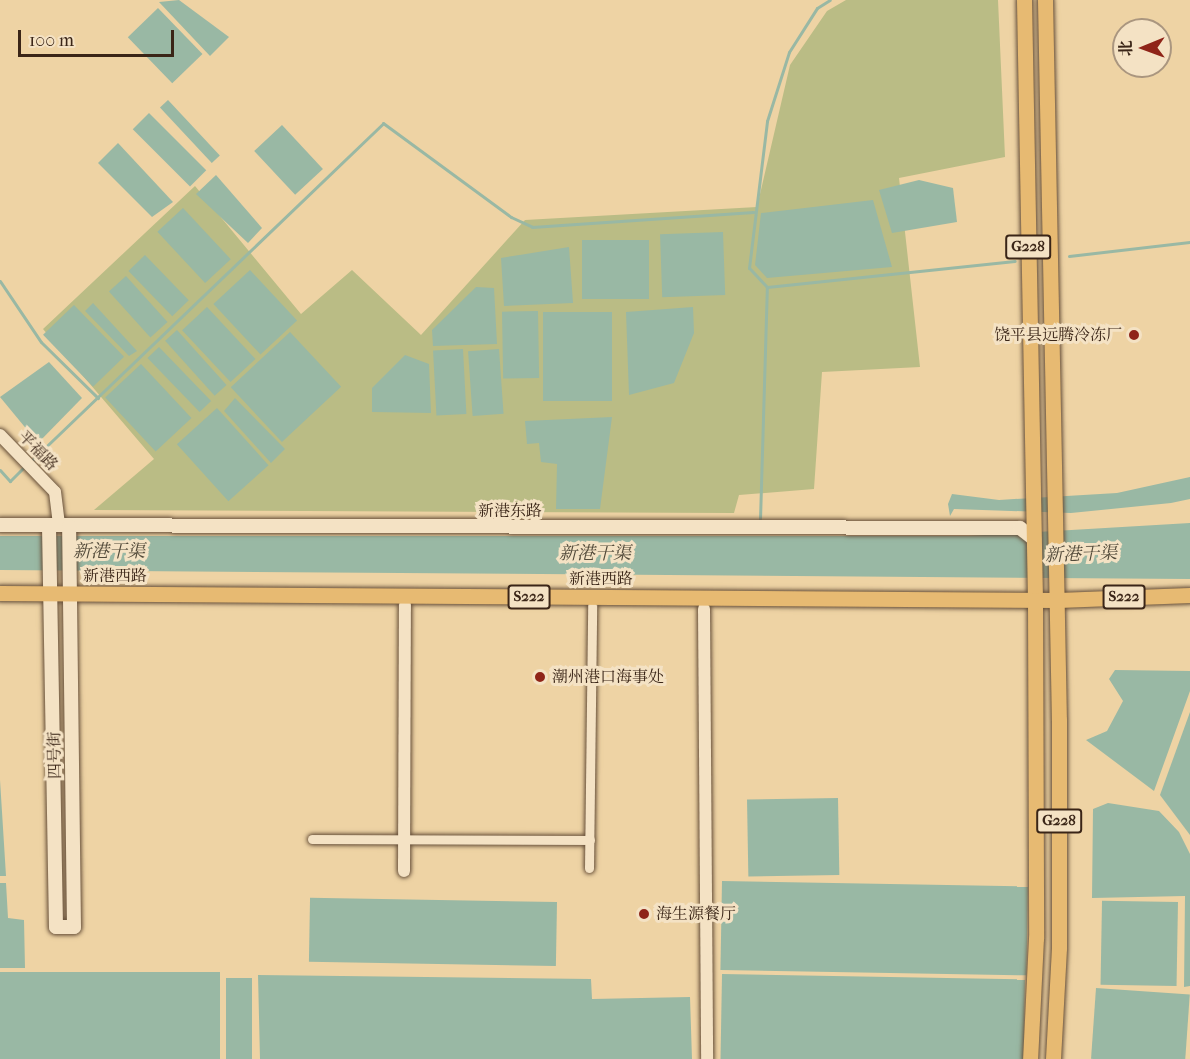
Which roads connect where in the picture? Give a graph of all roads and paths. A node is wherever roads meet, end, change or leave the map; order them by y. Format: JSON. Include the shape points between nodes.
{"nodes":[{"id":1,"x":1024,"y":0,"type":"edge"},
{"id":2,"x":1045,"y":0,"type":"edge"},
{"id":3,"x":1051,"y":236,"type":"junction"},
{"id":4,"x":1028,"y":238,"type":"junction"},
{"id":5,"x":0,"y":435,"type":"edge"},
{"id":6,"x":0,"y":525,"type":"edge"},
{"id":7,"x":59,"y":526,"type":"junction"},
{"id":8,"x":1029,"y":527,"type":"junction"},
{"id":9,"x":0,"y":593,"type":"edge"},
{"id":10,"x":1035,"y":594,"type":"junction"},
{"id":11,"x":1190,"y":595,"type":"edge"},
{"id":12,"x":1058,"y":600,"type":"junction"},
{"id":13,"x":405,"y":605,"type":"dead end"},
{"id":14,"x":592,"y":606,"type":"dead end"},
{"id":15,"x":704,"y":609,"type":"dead end"},
{"id":16,"x":312,"y":839,"type":"dead end"},
{"id":17,"x":404,"y":840,"type":"junction"},
{"id":18,"x":590,"y":840,"type":"junction"},
{"id":19,"x":590,"y":868,"type":"dead end"},
{"id":20,"x":404,"y":871,"type":"dead end"},
{"id":21,"x":707,"y":1059,"type":"edge"},
{"id":22,"x":1030,"y":1059,"type":"edge"},
{"id":23,"x":1053,"y":1059,"type":"edge"}],
"edges":[{"from":1,"to":4,"type":"main road","number":"G228"},
{"from":2,"to":3,"type":"main road","number":"G228"},
{"from":3,"to":4,"type":"main road"},
{"from":3,"to":12,"type":"main road","number":"G228"},
{"from":4,"to":8,"type":"main road","number":"G228","via":[[1034,493]]},
{"from":5,"to":7,"type":"street","name":"平福路","via":[[54,492]]},
{"from":6,"to":7,"type":"main road","name":"新港东路"},
{"from":7,"to":7,"type":"main road","name":"四号街","via":[[49,584],[56,927],[74,927],[68,583]]},
{"from":7,"to":8,"type":"main road","name":"新港东路"},
{"from":8,"to":10,"type":"main road","number":"G228"},
{"from":9,"to":10,"type":"main road","name":"新港西路","number":"S222"},
{"from":10,"to":12,"type":"main road","name":"新港西路","number":"S222"},
{"from":10,"to":22,"type":"main road","number":"G228","via":[[1036,938]]},
{"from":11,"to":12,"type":"main road","number":"S222"},
{"from":12,"to":23,"type":"main road","number":"G228","via":[[1059,948]]},
{"from":13,"to":17,"type":"street"},
{"from":14,"to":18,"type":"street"},
{"from":15,"to":21,"type":"street"},
{"from":16,"to":17,"type":"street"},
{"from":17,"to":18,"type":"street"},
{"from":17,"to":20,"type":"street"},
{"from":18,"to":19,"type":"street"}]}
